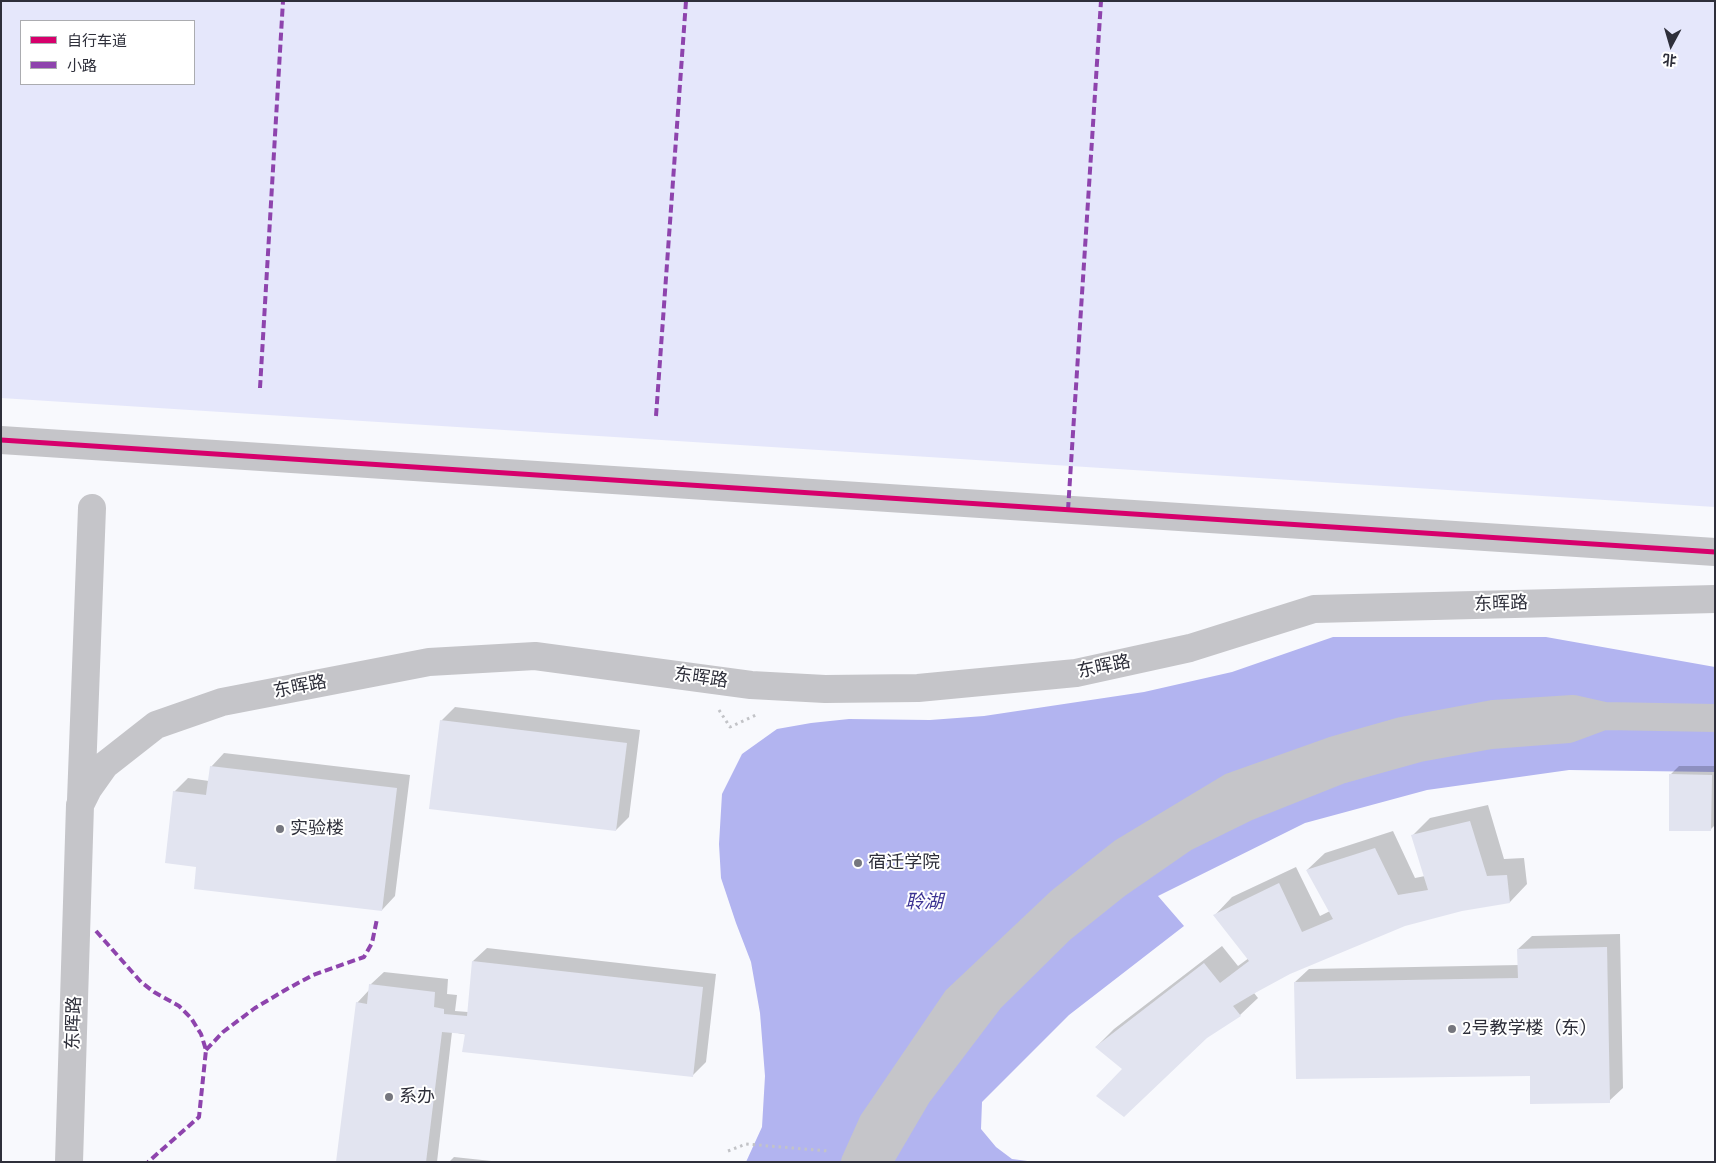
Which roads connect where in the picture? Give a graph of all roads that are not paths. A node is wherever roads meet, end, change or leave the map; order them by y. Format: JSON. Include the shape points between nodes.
{"nodes":[{"id":1,"x":1,"y":440,"type":"edge"},
{"id":2,"x":92,"y":508,"type":"dead end"},
{"id":3,"x":1715,"y":552,"type":"edge"},
{"id":4,"x":1715,"y":599,"type":"edge"},
{"id":5,"x":1715,"y":718,"type":"edge"},
{"id":6,"x":81,"y":804,"type":"junction"},
{"id":7,"x":864,"y":1159,"type":"edge"},
{"id":8,"x":69,"y":1162,"type":"edge"}],
"edges":[{"from":1,"to":3,"type":"street"},
{"from":2,"to":6,"type":"street"},
{"from":4,"to":6,"type":"street","name":"东晖路","via":[[1314,609],[1190,648],[1076,673],[918,688],[825,689],[751,685],[535,656],[428,662],[222,702],[156,725],[105,765]]},
{"from":5,"to":7,"type":"street","via":[[1604,716],[1573,709],[1493,714],[1402,731],[1336,750],[1230,788],[1123,852],[1061,901],[956,1000],[873,1122]]},
{"from":6,"to":8,"type":"street","name":"东晖路"}]}
